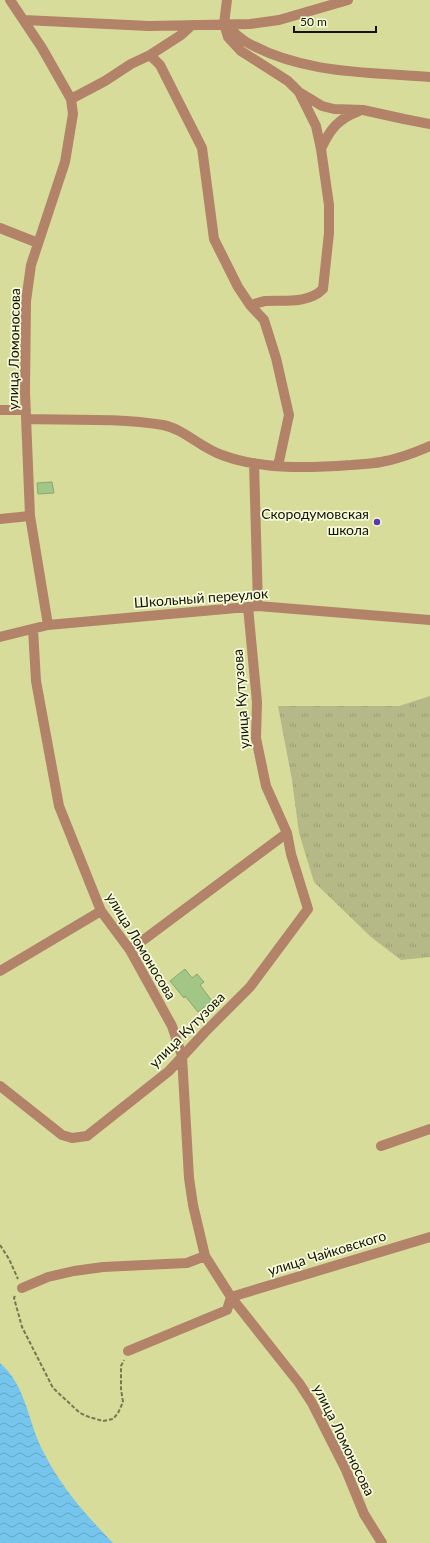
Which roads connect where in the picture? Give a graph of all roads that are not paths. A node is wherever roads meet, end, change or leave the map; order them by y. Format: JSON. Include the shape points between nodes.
{"nodes":[{"id":1,"x":10,"y":0,"type":"edge"},
{"id":2,"x":226,"y":0,"type":"edge"},
{"id":3,"x":348,"y":0,"type":"edge"},
{"id":4,"x":24,"y":20,"type":"junction"},
{"id":5,"x":224,"y":24,"type":"junction"},
{"id":6,"x":192,"y":25,"type":"junction"},
{"id":7,"x":150,"y":55,"type":"junction"},
{"id":8,"x":430,"y":77,"type":"edge"},
{"id":9,"x":299,"y":92,"type":"junction"},
{"id":10,"x":71,"y":99,"type":"junction"},
{"id":11,"x":363,"y":110,"type":"junction"},
{"id":12,"x":430,"y":124,"type":"edge"},
{"id":13,"x":321,"y":149,"type":"junction"},
{"id":14,"x":0,"y":228,"type":"edge"},
{"id":15,"x":38,"y":243,"type":"junction"},
{"id":16,"x":250,"y":305,"type":"junction"},
{"id":17,"x":0,"y":410,"type":"edge"},
{"id":18,"x":26,"y":414,"type":"junction"},
{"id":19,"x":430,"y":446,"type":"edge"},
{"id":20,"x":254,"y":463,"type":"junction"},
{"id":21,"x":278,"y":466,"type":"junction"},
{"id":22,"x":30,"y":516,"type":"junction"},
{"id":23,"x":0,"y":520,"type":"edge"},
{"id":24,"x":253,"y":606,"type":"junction"},
{"id":25,"x":430,"y":620,"type":"edge"},
{"id":26,"x":48,"y":625,"type":"junction"},
{"id":27,"x":33,"y":629,"type":"junction"},
{"id":28,"x":0,"y":637,"type":"edge"},
{"id":29,"x":287,"y":833,"type":"junction"},
{"id":30,"x":101,"y":911,"type":"junction"},
{"id":31,"x":130,"y":950,"type":"junction"},
{"id":32,"x":0,"y":971,"type":"edge"},
{"id":33,"x":182,"y":1056,"type":"junction"},
{"id":34,"x":0,"y":1086,"type":"edge"},
{"id":35,"x":430,"y":1129,"type":"edge"},
{"id":36,"x":381,"y":1146,"type":"dead end"},
{"id":37,"x":430,"y":1236,"type":"edge"},
{"id":38,"x":205,"y":1256,"type":"junction"},
{"id":39,"x":22,"y":1288,"type":"road end"},
{"id":40,"x":231,"y":1297,"type":"junction"},
{"id":41,"x":128,"y":1351,"type":"road end"},
{"id":42,"x":382,"y":1543,"type":"edge"}],
"edges":[{"from":1,"to":4,"type":"street","name":"улица Ломоносова"},
{"from":2,"to":5,"type":"street"},
{"from":3,"to":5,"type":"street","via":[[279,20]]},
{"from":4,"to":6,"type":"street","via":[[149,26]]},
{"from":4,"to":10,"type":"street","name":"улица Ломоносова"},
{"from":5,"to":6,"type":"street"},
{"from":5,"to":8,"type":"street","via":[[246,42],[274,56],[303,65]]},
{"from":5,"to":9,"type":"street","via":[[228,37],[241,51],[288,81]]},
{"from":6,"to":7,"type":"street"},
{"from":7,"to":10,"type":"street"},
{"from":7,"to":16,"type":"street","via":[[160,65],[202,148],[214,239]]},
{"from":9,"to":11,"type":"street","via":[[322,106]]},
{"from":9,"to":13,"type":"street","via":[[316,126]]},
{"from":10,"to":15,"type":"street","name":"улица Ломоносова","via":[[73,114],[65,162]]},
{"from":11,"to":12,"type":"street"},
{"from":11,"to":13,"type":"street","via":[[349,115],[329,132]]},
{"from":13,"to":16,"type":"street","via":[[330,233],[323,289],[318,294],[303,299],[264,301]]},
{"from":14,"to":15,"type":"street"},
{"from":15,"to":18,"type":"street","name":"улица Ломоносова","via":[[31,265],[26,301]]},
{"from":16,"to":21,"type":"street","via":[[264,320],[289,415]]},
{"from":17,"to":18,"type":"street"},
{"from":18,"to":20,"type":"street","via":[[164,426],[181,432],[222,456]]},
{"from":18,"to":22,"type":"street","name":"улица Ломоносова"},
{"from":19,"to":21,"type":"street","via":[[381,462],[324,467]]},
{"from":20,"to":21,"type":"street"},
{"from":20,"to":24,"type":"street","name":"улица Кутузова"},
{"from":22,"to":23,"type":"street"},
{"from":22,"to":26,"type":"street","name":"улица Ломоносова"},
{"from":24,"to":25,"type":"street","name":"Школьный переулок"},
{"from":24,"to":26,"type":"street","name":"Школьный переулок"},
{"from":24,"to":29,"type":"street","name":"улица Кутузова","via":[[256,738],[266,786]]},
{"from":26,"to":27,"type":"street","name":"Школьный переулок"},
{"from":27,"to":28,"type":"street","name":"Школьный переулок"},
{"from":27,"to":30,"type":"street","name":"улица Ломоносова","via":[[36,681],[59,806]]},
{"from":29,"to":31,"type":"street"},
{"from":29,"to":33,"type":"street","name":"улица Кутузова","via":[[308,909],[250,987]]},
{"from":30,"to":31,"type":"street","name":"улица Ломоносова"},
{"from":30,"to":32,"type":"street"},
{"from":31,"to":33,"type":"street","name":"улица Ломоносова","via":[[172,1026]]},
{"from":33,"to":34,"type":"street","name":"улица Кутузова","via":[[170,1071],[87,1136],[72,1138],[62,1135]]},
{"from":33,"to":38,"type":"street","name":"улица Ломоносова","via":[[189,1178]]},
{"from":35,"to":36,"type":"street"},
{"from":37,"to":40,"type":"street","name":"улица Чайковского"},
{"from":38,"to":39,"type":"street","via":[[187,1263],[74,1271],[48,1277]]},
{"from":38,"to":40,"type":"street","name":"улица Ломоносова"},
{"from":40,"to":41,"type":"street","via":[[227,1310]]},
{"from":40,"to":42,"type":"street","name":"улица Ломоносова","via":[[312,1403],[346,1470],[364,1514]]}]}
